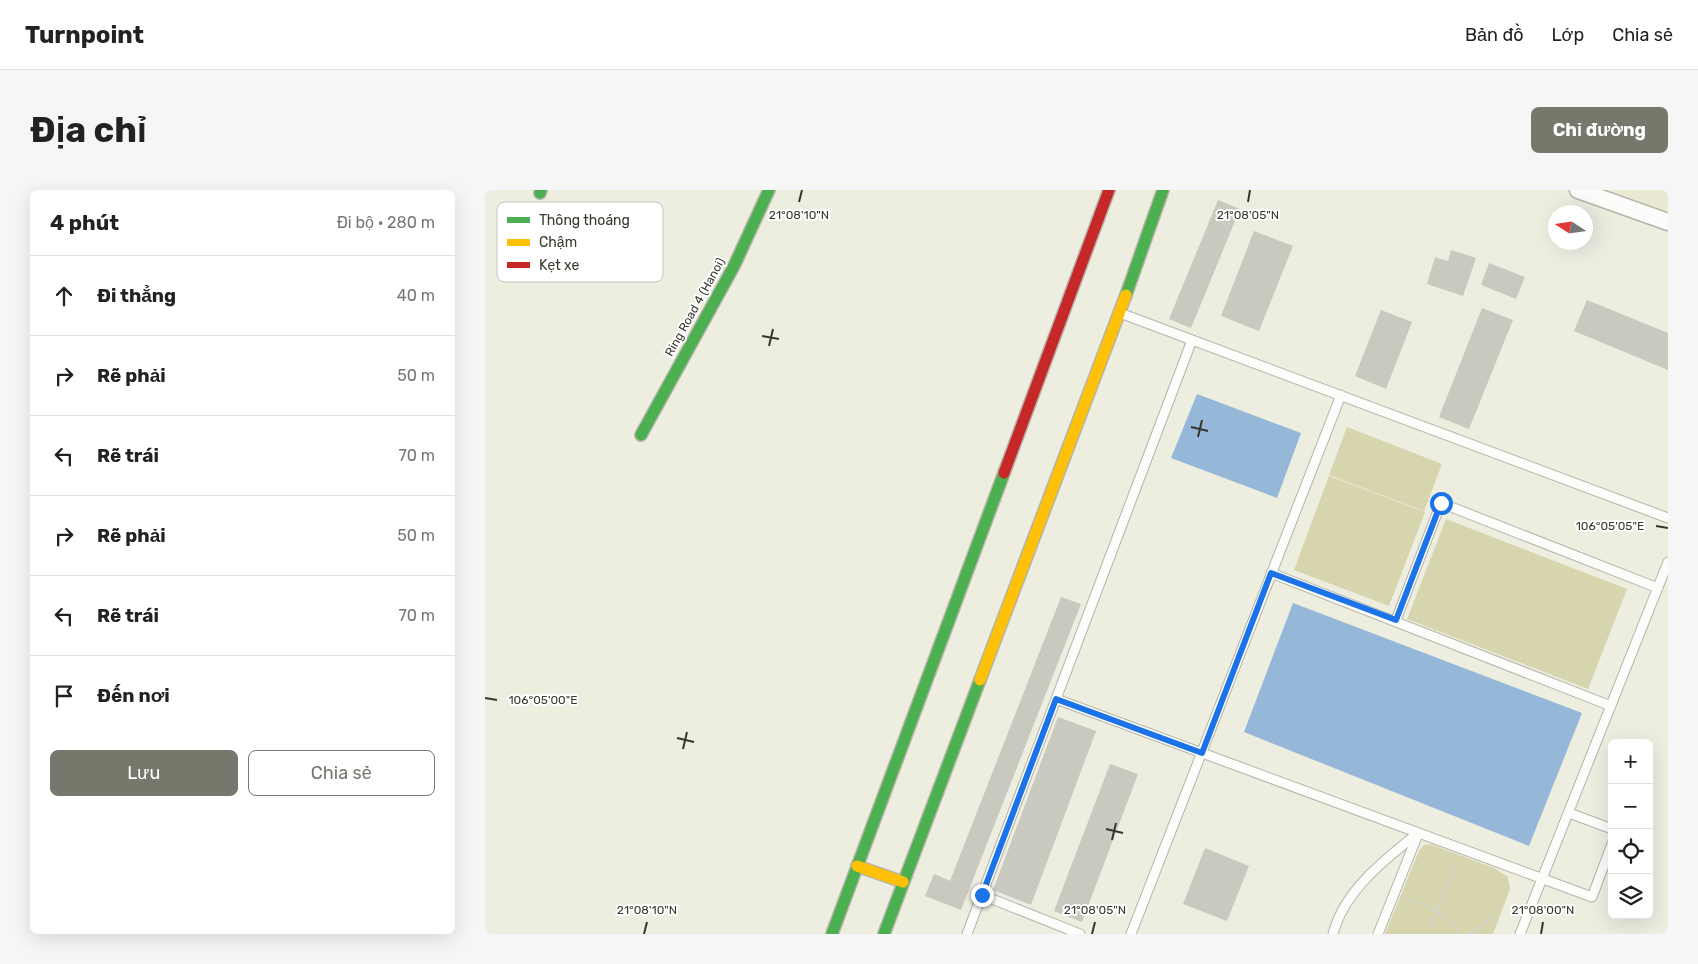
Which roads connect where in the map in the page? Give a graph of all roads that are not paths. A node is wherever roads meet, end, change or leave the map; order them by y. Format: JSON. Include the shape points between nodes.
{"nodes":[{"id":1,"x":769,"y":190,"type":"edge"},
{"id":2,"x":1109,"y":190,"type":"edge"},
{"id":3,"x":1163,"y":190,"type":"edge"},
{"id":4,"x":1578,"y":190,"type":"edge"},
{"id":5,"x":1668,"y":222,"type":"edge"},
{"id":6,"x":1120,"y":313,"type":"junction"},
{"id":7,"x":1192,"y":340,"type":"junction"},
{"id":8,"x":1341,"y":396,"type":"junction"},
{"id":9,"x":641,"y":434,"type":"dead end"},
{"id":10,"x":1668,"y":518,"type":"edge"},
{"id":11,"x":1668,"y":562,"type":"edge"},
{"id":12,"x":1271,"y":573,"type":"junction"},
{"id":13,"x":1658,"y":588,"type":"junction"},
{"id":14,"x":1396,"y":620,"type":"junction"},
{"id":15,"x":1056,"y":699,"type":"junction"},
{"id":16,"x":1611,"y":706,"type":"junction"},
{"id":17,"x":1202,"y":753,"type":"junction"},
{"id":18,"x":1569,"y":813,"type":"junction"},
{"id":19,"x":1608,"y":828,"type":"edge"},
{"id":20,"x":1418,"y":833,"type":"junction"},
{"id":21,"x":1608,"y":854,"type":"edge"},
{"id":22,"x":857,"y":866,"type":"junction"},
{"id":23,"x":1542,"y":879,"type":"junction"},
{"id":24,"x":903,"y":882,"type":"junction"},
{"id":25,"x":982,"y":895,"type":"junction"},
{"id":26,"x":832,"y":934,"type":"edge"},
{"id":27,"x":884,"y":934,"type":"edge"},
{"id":28,"x":967,"y":934,"type":"edge"},
{"id":29,"x":1080,"y":934,"type":"edge"},
{"id":30,"x":1131,"y":934,"type":"edge"},
{"id":31,"x":1333,"y":934,"type":"edge"},
{"id":32,"x":1378,"y":934,"type":"edge"},
{"id":33,"x":1520,"y":934,"type":"edge"}],
"edges":[{"from":1,"to":9,"type":"street","name":"Ring Road 4 (Hanoi)","via":[[734,266]]},
{"from":2,"to":22,"type":"street"},
{"from":3,"to":6,"type":"street"},
{"from":4,"to":5,"type":"street"},
{"from":6,"to":7,"type":"lane"},
{"from":6,"to":24,"type":"street"},
{"from":7,"to":8,"type":"lane"},
{"from":7,"to":15,"type":"lane"},
{"from":8,"to":10,"type":"lane"},
{"from":8,"to":12,"type":"lane"},
{"from":11,"to":13,"type":"lane"},
{"from":12,"to":14,"type":"lane"},
{"from":12,"to":17,"type":"lane"},
{"from":13,"to":14,"type":"lane","via":[[1441,503]]},
{"from":13,"to":16,"type":"lane"},
{"from":14,"to":16,"type":"lane"},
{"from":15,"to":17,"type":"lane"},
{"from":15,"to":25,"type":"lane"},
{"from":16,"to":18,"type":"lane"},
{"from":17,"to":20,"type":"lane"},
{"from":17,"to":30,"type":"lane"},
{"from":18,"to":19,"type":"lane"},
{"from":18,"to":23,"type":"lane"},
{"from":20,"to":23,"type":"lane"},
{"from":20,"to":31,"type":"lane","via":[[1345,904]]},
{"from":20,"to":32,"type":"lane"},
{"from":21,"to":23,"type":"lane","via":[[1591,897]]},
{"from":22,"to":24,"type":"street"},
{"from":22,"to":26,"type":"street"},
{"from":23,"to":33,"type":"lane"},
{"from":24,"to":27,"type":"street"},
{"from":25,"to":28,"type":"lane"},
{"from":25,"to":29,"type":"lane"}]}
